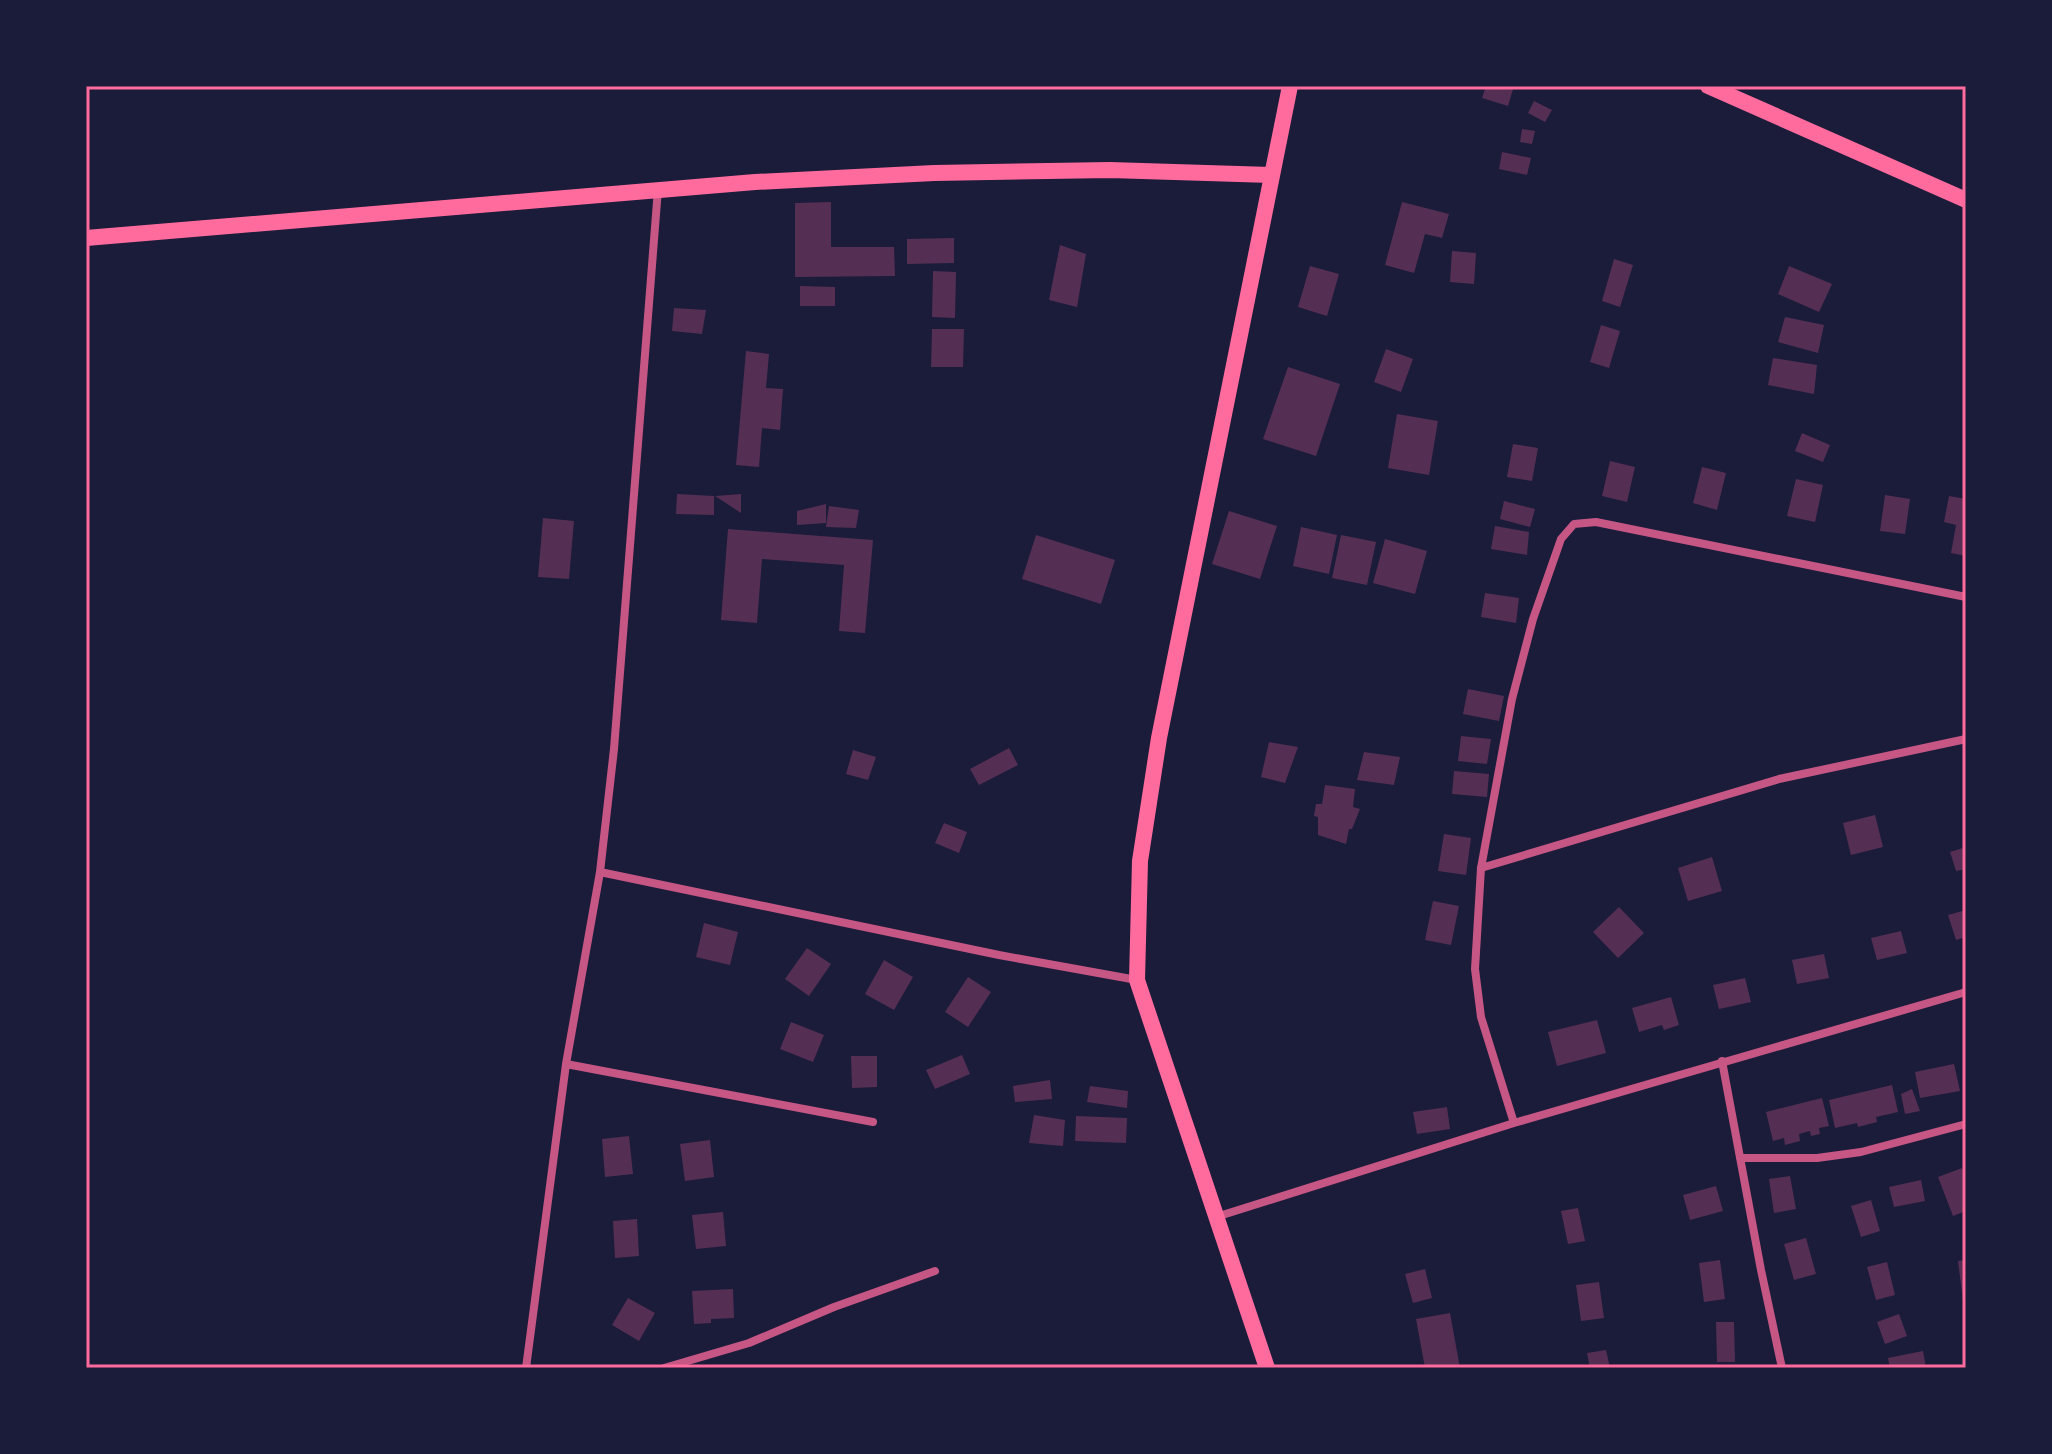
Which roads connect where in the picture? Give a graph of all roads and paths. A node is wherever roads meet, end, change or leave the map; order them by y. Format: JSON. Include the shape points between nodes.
{"nodes":[{"id":1,"x":1290,"y":86,"type":"edge"},
{"id":2,"x":1708,"y":86,"type":"edge"},
{"id":3,"x":1271,"y":175,"type":"junction"},
{"id":4,"x":658,"y":189,"type":"junction"},
{"id":5,"x":1966,"y":200,"type":"edge"},
{"id":6,"x":86,"y":238,"type":"edge"},
{"id":7,"x":1966,"y":597,"type":"edge"},
{"id":8,"x":1966,"y":739,"type":"edge"},
{"id":9,"x":1481,"y":868,"type":"junction"},
{"id":10,"x":600,"y":872,"type":"junction"},
{"id":11,"x":1137,"y":980,"type":"junction"},
{"id":12,"x":1966,"y":992,"type":"edge"},
{"id":13,"x":1722,"y":1061,"type":"junction"},
{"id":14,"x":566,"y":1064,"type":"junction"},
{"id":15,"x":873,"y":1122,"type":"dead end"},
{"id":16,"x":1514,"y":1123,"type":"junction"},
{"id":17,"x":1966,"y":1124,"type":"edge"},
{"id":18,"x":1740,"y":1158,"type":"junction"},
{"id":19,"x":1216,"y":1217,"type":"junction"},
{"id":20,"x":935,"y":1271,"type":"dead end"},
{"id":21,"x":526,"y":1368,"type":"edge"},
{"id":22,"x":664,"y":1368,"type":"edge"},
{"id":23,"x":1267,"y":1368,"type":"edge"},
{"id":24,"x":1782,"y":1368,"type":"edge"}],
"edges":[{"from":1,"to":3,"type":"main road"},
{"from":2,"to":5,"type":"main road"},
{"from":3,"to":4,"type":"main road","via":[[1110,170],[934,173]]},
{"from":3,"to":11,"type":"main road","via":[[1159,738],[1140,861]]},
{"from":4,"to":6,"type":"main road"},
{"from":4,"to":10,"type":"street"},
{"from":7,"to":9,"type":"street","via":[[1596,522],[1574,524],[1561,539],[1533,619],[1512,699]]},
{"from":8,"to":9,"type":"street","via":[[1779,779]]},
{"from":9,"to":16,"type":"street","via":[[1475,969],[1481,1017]]},
{"from":10,"to":11,"type":"street"},
{"from":10,"to":14,"type":"street"},
{"from":11,"to":19,"type":"main road"},
{"from":12,"to":13,"type":"street"},
{"from":13,"to":16,"type":"street"},
{"from":13,"to":18,"type":"street"},
{"from":14,"to":15,"type":"street"},
{"from":14,"to":21,"type":"street"},
{"from":16,"to":19,"type":"street"},
{"from":17,"to":18,"type":"street","via":[[1861,1152]]},
{"from":18,"to":24,"type":"street"},
{"from":19,"to":23,"type":"main road"},
{"from":20,"to":22,"type":"street","via":[[749,1343]]}]}
